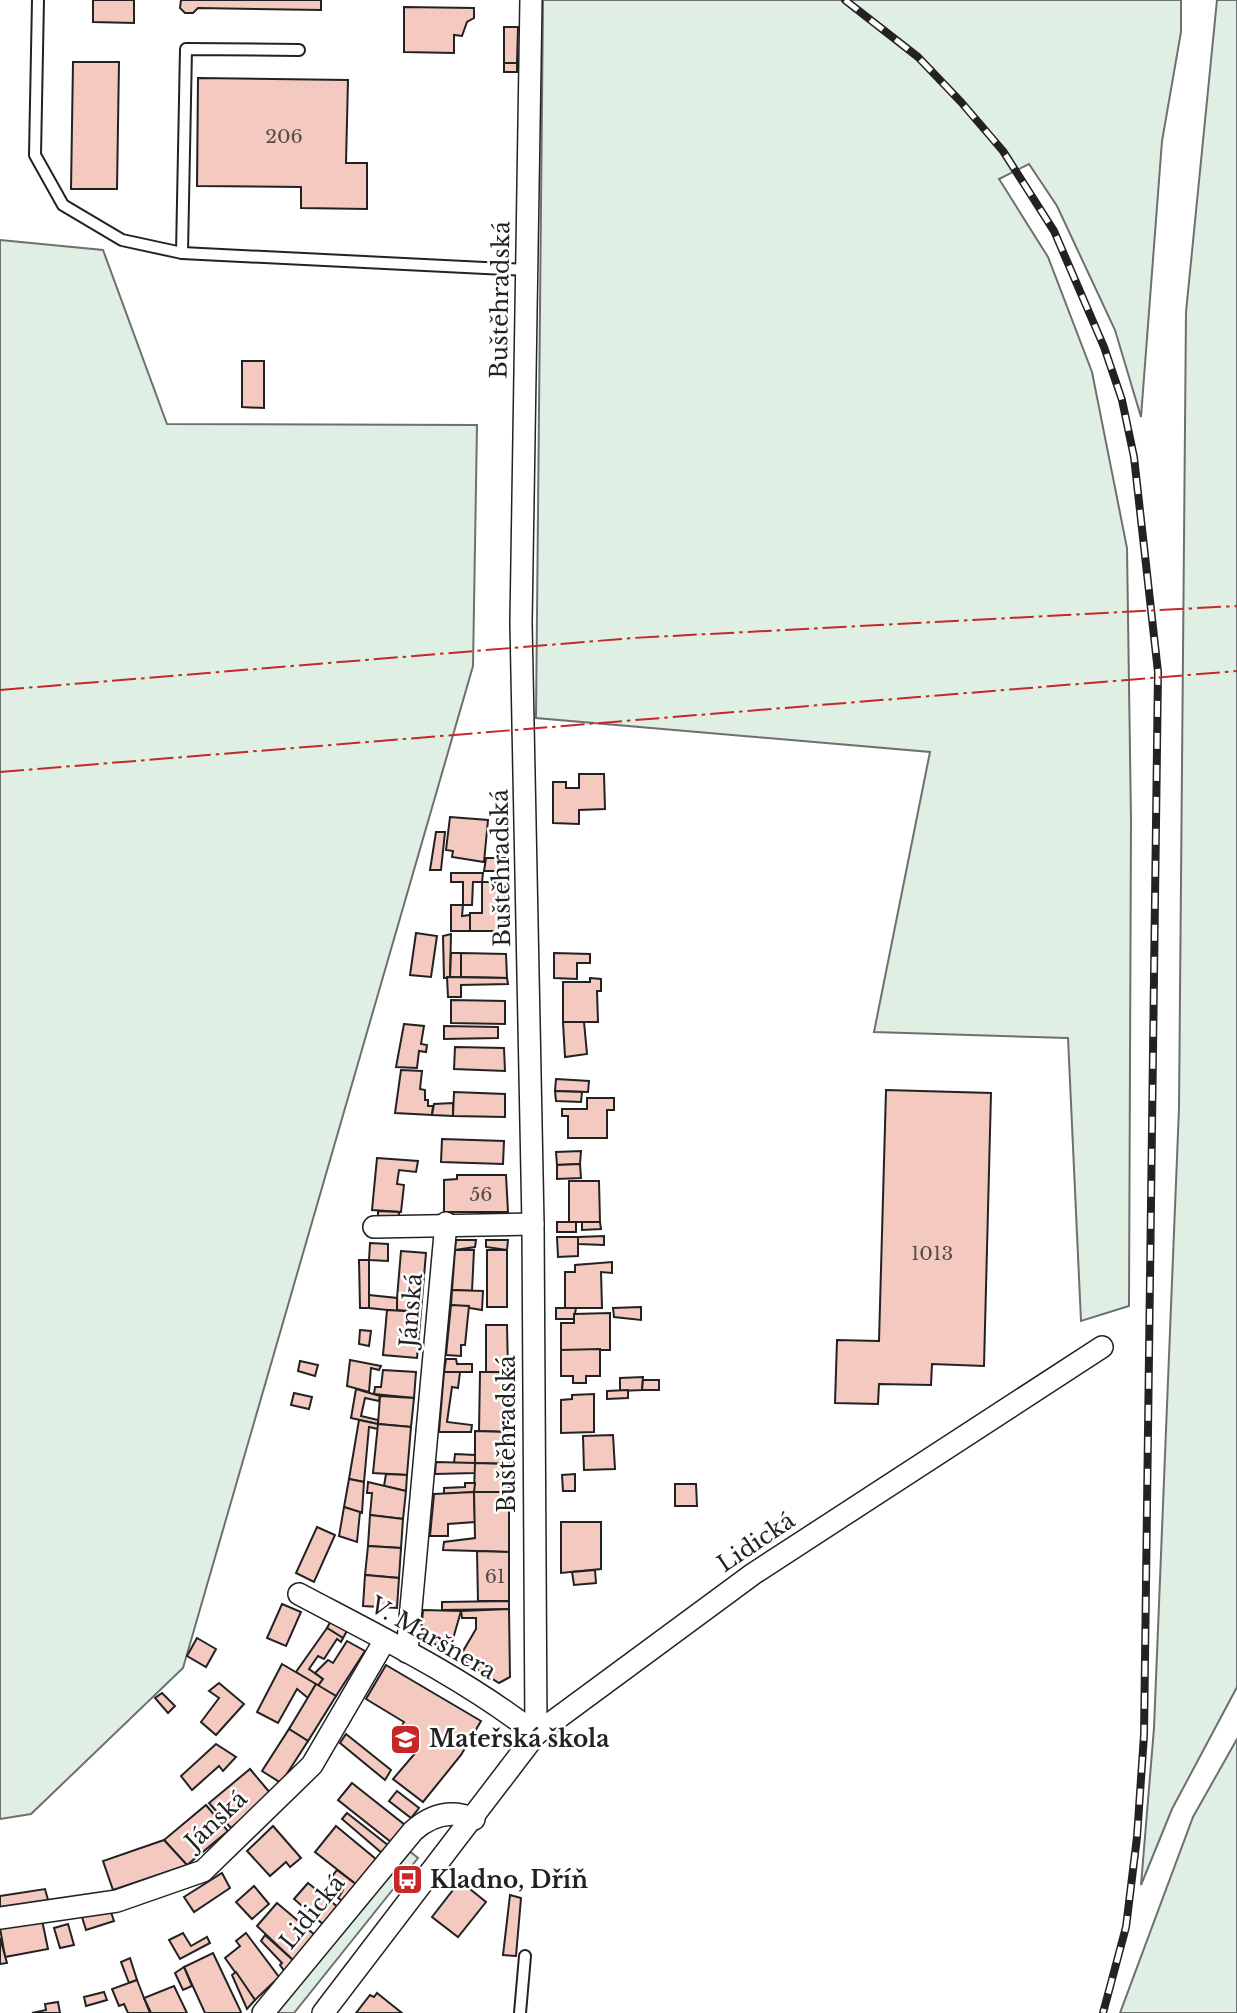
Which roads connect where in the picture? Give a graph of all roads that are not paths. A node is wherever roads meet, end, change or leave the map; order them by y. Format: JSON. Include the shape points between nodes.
{"nodes":[{"id":1,"x":37,"y":0,"type":"edge"},
{"id":2,"x":531,"y":0,"type":"edge"},
{"id":3,"x":299,"y":50,"type":"dead end"},
{"id":4,"x":182,"y":253,"type":"junction"},
{"id":5,"x":527,"y":270,"type":"junction"},
{"id":6,"x":446,"y":1223,"type":"junction"},
{"id":7,"x":533,"y":1224,"type":"junction"},
{"id":8,"x":374,"y":1227,"type":"dead end"},
{"id":9,"x":1102,"y":1347,"type":"dead end"},
{"id":10,"x":299,"y":1594,"type":"dead end"},
{"id":11,"x":385,"y":1640,"type":"junction"},
{"id":12,"x":407,"y":1652,"type":"junction"},
{"id":13,"x":537,"y":1734,"type":"junction"},
{"id":14,"x":474,"y":1819,"type":"junction"},
{"id":15,"x":0,"y":1918,"type":"edge"},
{"id":16,"x":524,"y":1956,"type":"dead end"},
{"id":17,"x":262,"y":2013,"type":"edge"},
{"id":18,"x":323,"y":2013,"type":"edge"},
{"id":19,"x":520,"y":2013,"type":"edge"}],
"edges":[{"from":1,"to":4,"type":"lane","via":[[35,155],[63,205],[122,240]]},
{"from":2,"to":5,"type":"street","name":"Buštěhradská"},
{"from":3,"to":4,"type":"lane","via":[[186,49]]},
{"from":4,"to":5,"type":"lane"},
{"from":5,"to":7,"type":"street","name":"Buštěhradská","via":[[521,623]]},
{"from":6,"to":7,"type":"street"},
{"from":6,"to":8,"type":"street"},
{"from":6,"to":12,"type":"street","name":"Jánská"},
{"from":7,"to":13,"type":"street","name":"Buštěhradská"},
{"from":9,"to":13,"type":"street","name":"Lidická","via":[[753,1574]]},
{"from":10,"to":11,"type":"street","name":"V. Maršnera"},
{"from":11,"to":12,"type":"street","name":"V. Maršnera"},
{"from":11,"to":15,"type":"street","name":"Jánská","via":[[312,1765],[203,1871],[117,1900]]},
{"from":12,"to":13,"type":"street","name":"V. Maršnera"},
{"from":13,"to":14,"type":"street","name":"Lidická"},
{"from":14,"to":17,"type":"street","name":"Lidická","via":[[447,1814],[425,1821],[413,1831]]},
{"from":14,"to":18,"type":"street","name":"Lidická"},
{"from":16,"to":19,"type":"lane"}]}
